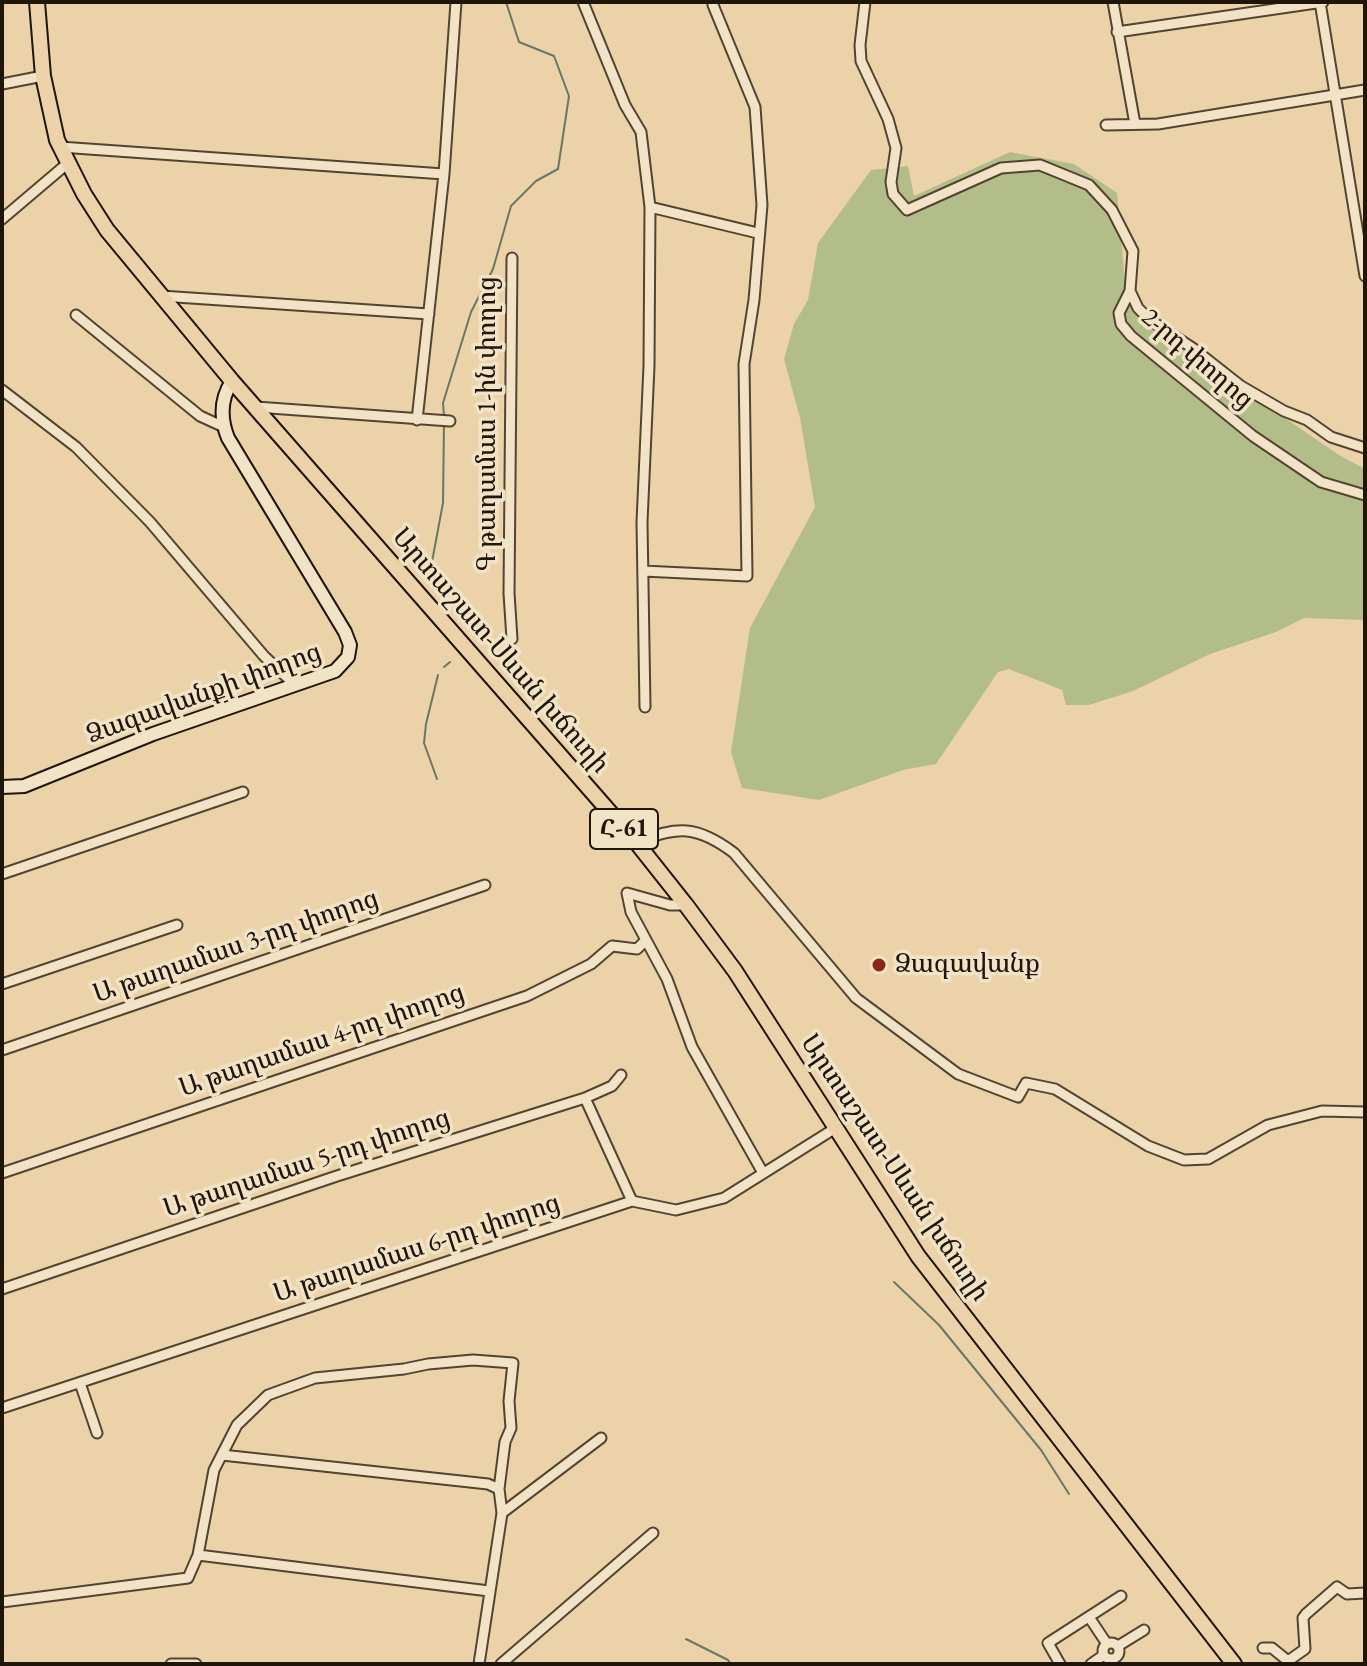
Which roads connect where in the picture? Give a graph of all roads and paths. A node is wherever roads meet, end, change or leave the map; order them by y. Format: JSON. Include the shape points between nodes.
{"nodes":[{"id":1,"x":37,"y":2,"type":"edge"},
{"id":2,"x":456,"y":2,"type":"edge"},
{"id":3,"x":583,"y":2,"type":"edge"},
{"id":4,"x":865,"y":2,"type":"edge"},
{"id":5,"x":1113,"y":2,"type":"edge"},
{"id":6,"x":1321,"y":2,"type":"edge"},
{"id":7,"x":713,"y":5,"type":"dead end"},
{"id":8,"x":1117,"y":32,"type":"junction"},
{"id":9,"x":43,"y":76,"type":"junction"},
{"id":10,"x":2,"y":84,"type":"edge"},
{"id":11,"x":1365,"y":90,"type":"edge"},
{"id":12,"x":1335,"y":95,"type":"junction"},
{"id":13,"x":1135,"y":124,"type":"junction"},
{"id":14,"x":1106,"y":125,"type":"dead end"},
{"id":15,"x":60,"y":147,"type":"junction"},
{"id":16,"x":68,"y":163,"type":"junction"},
{"id":17,"x":444,"y":174,"type":"junction"},
{"id":18,"x":650,"y":207,"type":"junction"},
{"id":19,"x":2,"y":219,"type":"edge"},
{"id":20,"x":758,"y":233,"type":"junction"},
{"id":21,"x":512,"y":258,"type":"dead end"},
{"id":22,"x":1365,"y":276,"type":"edge"},
{"id":23,"x":1130,"y":291,"type":"junction"},
{"id":24,"x":161,"y":296,"type":"junction"},
{"id":25,"x":429,"y":314,"type":"junction"},
{"id":26,"x":76,"y":315,"type":"dead end"},
{"id":27,"x":232,"y":381,"type":"junction"},
{"id":28,"x":2,"y":390,"type":"edge"},
{"id":29,"x":256,"y":407,"type":"junction"},
{"id":30,"x":417,"y":420,"type":"junction"},
{"id":31,"x":450,"y":421,"type":"dead end"},
{"id":32,"x":224,"y":427,"type":"junction"},
{"id":33,"x":1365,"y":448,"type":"edge"},
{"id":34,"x":1365,"y":495,"type":"edge"},
{"id":35,"x":643,"y":571,"type":"junction"},
{"id":36,"x":512,"y":639,"type":"dead end"},
{"id":37,"x":295,"y":685,"type":"junction"},
{"id":38,"x":645,"y":707,"type":"dead end"},
{"id":39,"x":2,"y":787,"type":"edge"},
{"id":40,"x":243,"y":792,"type":"dead end"},
{"id":41,"x":636,"y":842,"type":"junction"},
{"id":42,"x":2,"y":874,"type":"edge"},
{"id":43,"x":485,"y":885,"type":"dead end"},
{"id":44,"x":686,"y":905,"type":"junction"},
{"id":45,"x":177,"y":925,"type":"dead end"},
{"id":46,"x":646,"y":940,"type":"junction"},
{"id":47,"x":2,"y":984,"type":"edge"},
{"id":48,"x":2,"y":1050,"type":"edge"},
{"id":49,"x":621,"y":1075,"type":"dead end"},
{"id":50,"x":585,"y":1098,"type":"junction"},
{"id":51,"x":1365,"y":1112,"type":"edge"},
{"id":52,"x":834,"y":1129,"type":"junction"},
{"id":53,"x":2,"y":1173,"type":"edge"},
{"id":54,"x":763,"y":1173,"type":"junction"},
{"id":55,"x":632,"y":1201,"type":"junction"},
{"id":56,"x":2,"y":1289,"type":"edge"},
{"id":57,"x":80,"y":1383,"type":"junction"},
{"id":58,"x":2,"y":1408,"type":"edge"},
{"id":59,"x":97,"y":1433,"type":"dead end"},
{"id":60,"x":601,"y":1438,"type":"dead end"},
{"id":61,"x":222,"y":1455,"type":"junction"},
{"id":62,"x":499,"y":1489,"type":"junction"},
{"id":63,"x":502,"y":1513,"type":"junction"},
{"id":64,"x":653,"y":1533,"type":"dead end"},
{"id":65,"x":198,"y":1555,"type":"junction"},
{"id":66,"x":489,"y":1591,"type":"junction"},
{"id":67,"x":1365,"y":1593,"type":"edge"},
{"id":68,"x":1121,"y":1596,"type":"dead end"},
{"id":69,"x":2,"y":1602,"type":"edge"},
{"id":70,"x":1089,"y":1617,"type":"junction"},
{"id":71,"x":1144,"y":1630,"type":"dead end"},
{"id":72,"x":1107,"y":1644,"type":"junction"},
{"id":73,"x":1118,"y":1646,"type":"junction"},
{"id":74,"x":1263,"y":1648,"type":"dead end"},
{"id":75,"x":1104,"y":1655,"type":"junction"},
{"id":76,"x":1118,"y":1661,"type":"edge"},
{"id":77,"x":171,"y":1664,"type":"edge"},
{"id":78,"x":196,"y":1664,"type":"edge"},
{"id":79,"x":479,"y":1664,"type":"edge"},
{"id":80,"x":501,"y":1664,"type":"edge"},
{"id":81,"x":1060,"y":1664,"type":"edge"},
{"id":82,"x":1091,"y":1664,"type":"edge"},
{"id":83,"x":1234,"y":1664,"type":"edge"}],
"edges":[{"from":1,"to":9,"type":"main road","name":"Արտաշատ-Սևան խճուղի","number":"Հ-61"},
{"from":2,"to":17,"type":"street"},
{"from":3,"to":18,"type":"street","via":[[641,132]]},
{"from":4,"to":23,"type":"street","name":"2-րդ փողոց","via":[[861,61],[888,119],[896,148],[893,194],[907,210],[1001,168],[1040,165],[1089,185],[1112,210],[1133,251]]},
{"from":5,"to":8,"type":"street"},
{"from":6,"to":8,"type":"street"},
{"from":6,"to":12,"type":"street"},
{"from":7,"to":20,"type":"street","via":[[755,107],[762,205]]},
{"from":8,"to":13,"type":"street"},
{"from":9,"to":10,"type":"street"},
{"from":9,"to":15,"type":"main road","name":"Արտաշատ-Սևան խճուղի","number":"Հ-61"},
{"from":11,"to":12,"type":"street"},
{"from":12,"to":13,"type":"street"},
{"from":12,"to":22,"type":"street"},
{"from":13,"to":14,"type":"street"},
{"from":15,"to":16,"type":"main road","name":"Արտաշատ-Սևան խճուղի","number":"Հ-61"},
{"from":15,"to":17,"type":"street"},
{"from":16,"to":19,"type":"street"},
{"from":16,"to":24,"type":"main road","name":"Արտաշատ-Սևան խճուղի","number":"Հ-61","via":[[107,230]]},
{"from":17,"to":25,"type":"street"},
{"from":18,"to":20,"type":"street"},
{"from":18,"to":35,"type":"street"},
{"from":20,"to":35,"type":"street","via":[[744,364],[747,576]]},
{"from":21,"to":36,"type":"street","name":"Գ թաղամաս 1-ին փողոց"},
{"from":23,"to":33,"type":"street","via":[[1150,320],[1241,386],[1331,437]]},
{"from":23,"to":34,"type":"street","name":"2-րդ փողոց","via":[[1119,313],[1131,336],[1264,444],[1321,482]]},
{"from":24,"to":25,"type":"street"},
{"from":24,"to":27,"type":"main road","name":"Արտաշատ-Սևան խճուղի","number":"Հ-61"},
{"from":25,"to":30,"type":"street"},
{"from":26,"to":32,"type":"street","via":[[200,416]]},
{"from":27,"to":29,"type":"main road","name":"Արտաշատ-Սևան խճուղի","number":"Հ-61"},
{"from":27,"to":32,"type":"street","via":[[224,400]]},
{"from":28,"to":37,"type":"street","via":[[87,458]]},
{"from":29,"to":30,"type":"street"},
{"from":29,"to":41,"type":"main road","name":"Արտաշատ-Սևան խճուղի","number":"Հ-61"},
{"from":30,"to":31,"type":"street"},
{"from":32,"to":37,"type":"street","name":"Ձագավանքի փողոց","via":[[350,645],[348,657],[335,671]]},
{"from":35,"to":38,"type":"street"},
{"from":37,"to":39,"type":"street","name":"Ձագավանքի փողոց","via":[[24,786]]},
{"from":40,"to":42,"type":"street"},
{"from":41,"to":44,"type":"main road","name":"Արտաշատ-Սևան խճուղի","number":"Հ-61"},
{"from":41,"to":51,"type":"street","via":[[690,830],[713,837],[734,853],[856,998],[958,1074],[1018,1097],[1026,1083],[1055,1089],[1148,1146],[1184,1160],[1208,1159],[1268,1125],[1322,1111]]},
{"from":43,"to":48,"type":"street","name":"Ա թաղամաս 3-րդ փողոց"},
{"from":44,"to":46,"type":"street","via":[[627,893]]},
{"from":44,"to":52,"type":"main road","name":"Արտաշատ-Սևան խճուղի","number":"Հ-61","via":[[735,971]]},
{"from":45,"to":47,"type":"street"},
{"from":46,"to":53,"type":"street","name":"Ա թաղամաս 4-րդ փողոց","via":[[637,949],[612,946],[591,964],[527,996]]},
{"from":46,"to":54,"type":"street","via":[[692,1047]]},
{"from":49,"to":50,"type":"street","name":"Ա թաղամաս 5-րդ փողոց","via":[[612,1086]]},
{"from":50,"to":55,"type":"street"},
{"from":50,"to":56,"type":"street","name":"Ա թաղամաս 5-րդ փողոց"},
{"from":52,"to":54,"type":"street","name":"Ա թաղամաս 6-րդ փողոց"},
{"from":52,"to":83,"type":"main road","name":"Արտաշատ-Սևան խճուղի","number":"Հ-61","via":[[918,1256]]},
{"from":54,"to":55,"type":"street","name":"Ա թաղամաս 6-րդ փողոց","via":[[724,1198],[676,1210]]},
{"from":55,"to":57,"type":"street","name":"Ա թաղամաս 6-րդ փողոց"},
{"from":57,"to":58,"type":"street","name":"Ա թաղամաս 6-րդ փողոց"},
{"from":57,"to":59,"type":"street"},
{"from":60,"to":63,"type":"street"},
{"from":61,"to":62,"type":"street"},
{"from":61,"to":62,"type":"street","via":[[237,1425],[268,1395],[315,1378],[443,1362],[513,1363],[511,1428]]},
{"from":61,"to":65,"type":"street","via":[[214,1470]]},
{"from":62,"to":63,"type":"street"},
{"from":63,"to":66,"type":"street"},
{"from":64,"to":80,"type":"street"},
{"from":65,"to":66,"type":"street"},
{"from":65,"to":69,"type":"street","via":[[188,1578]]},
{"from":66,"to":79,"type":"street"},
{"from":67,"to":74,"type":"street","via":[[1347,1594],[1337,1587],[1306,1614],[1305,1649],[1288,1661],[1272,1648]]},
{"from":68,"to":70,"type":"street"},
{"from":70,"to":72,"type":"street"},
{"from":70,"to":81,"type":"street","via":[[1048,1643]]},
{"from":71,"to":73,"type":"street"},
{"from":72,"to":73,"type":"street"},
{"from":72,"to":75,"type":"street"},
{"from":73,"to":76,"type":"street"},
{"from":75,"to":76,"type":"street"},
{"from":75,"to":82,"type":"street"},
{"from":77,"to":78,"type":"street"}]}
